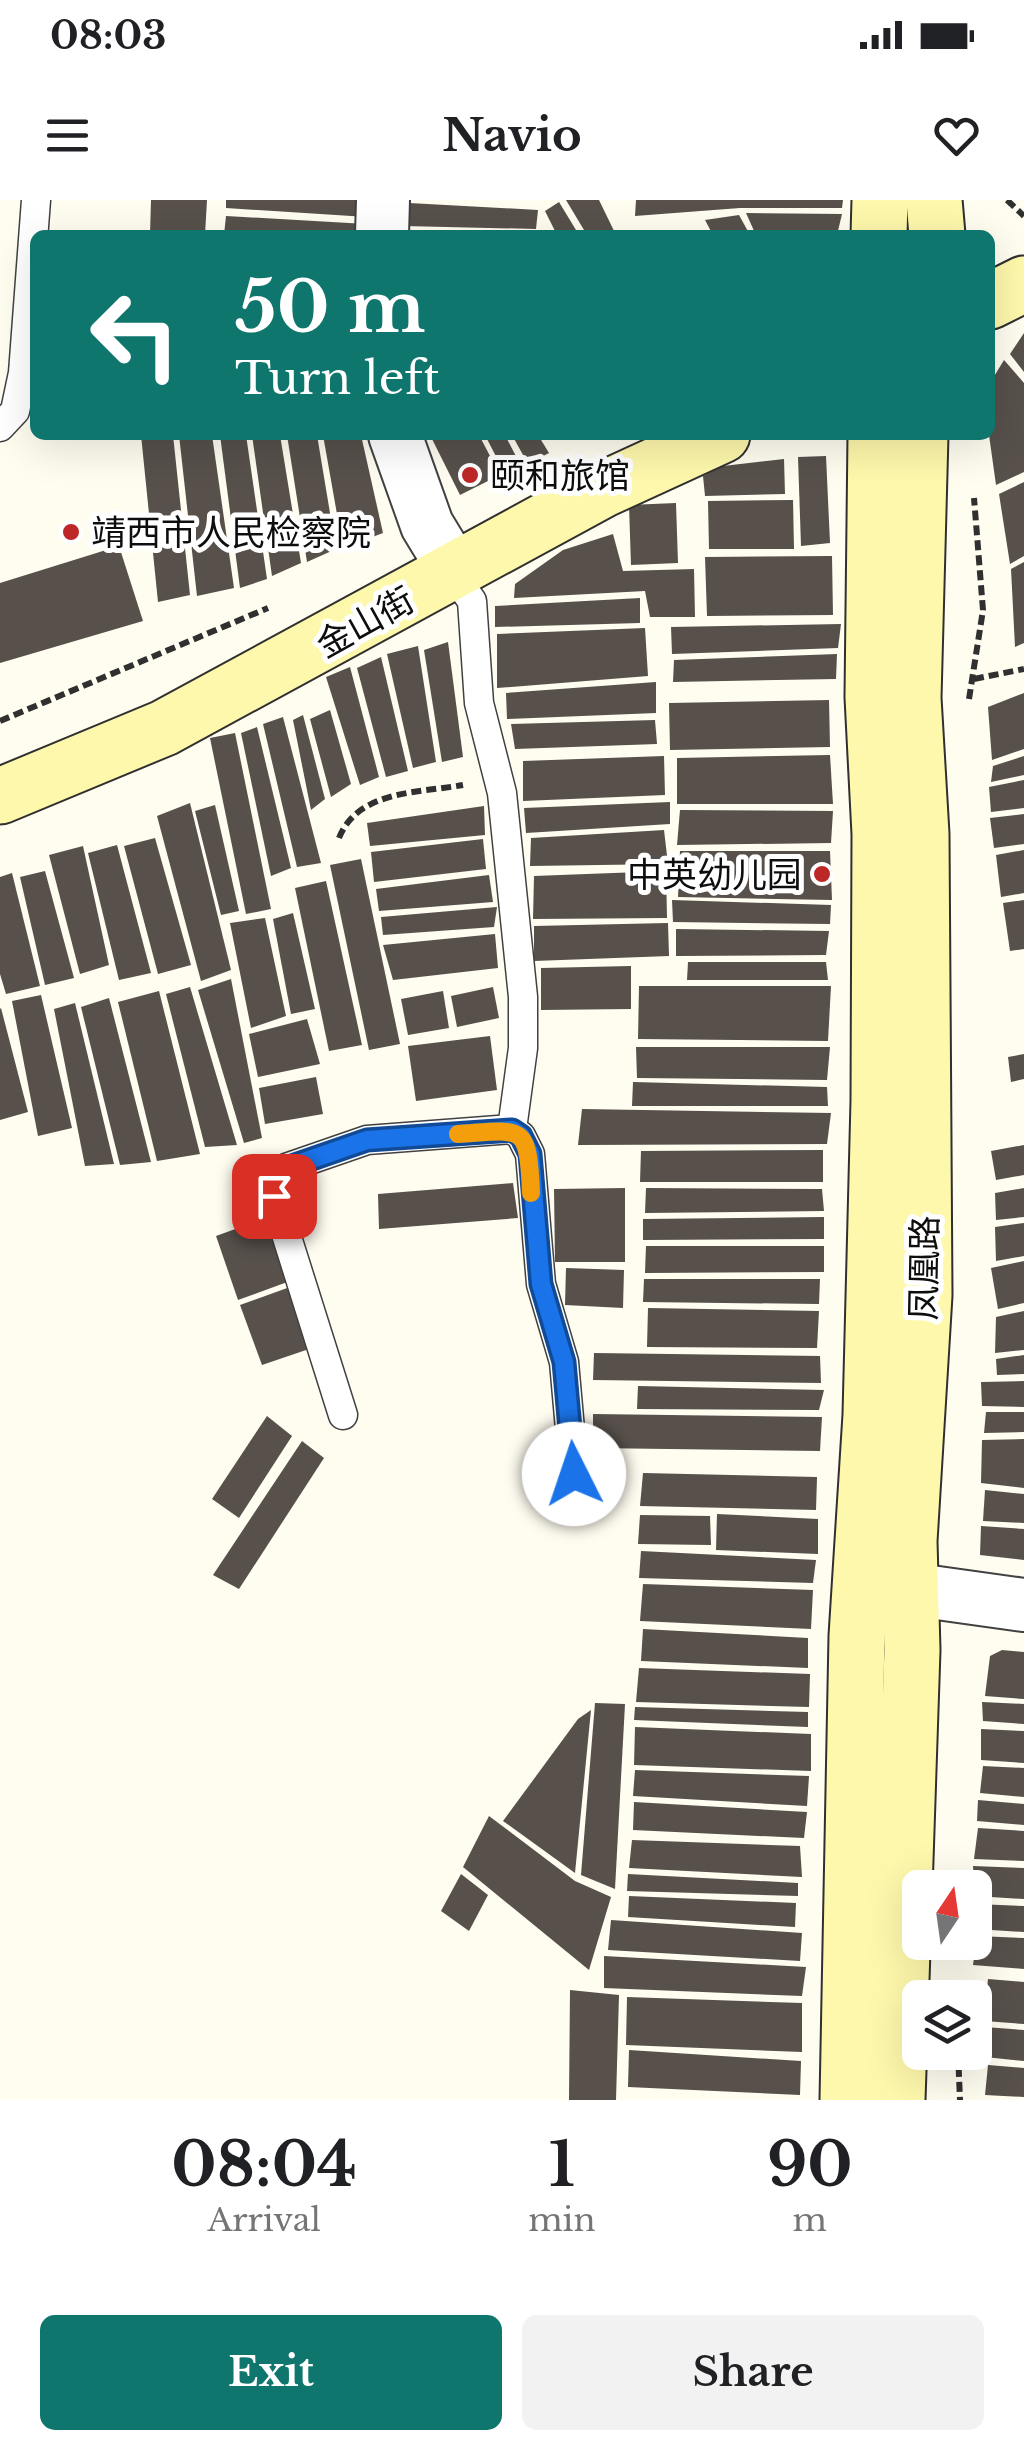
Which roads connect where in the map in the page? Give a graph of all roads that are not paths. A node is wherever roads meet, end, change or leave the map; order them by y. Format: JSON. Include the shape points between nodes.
{"nodes":[{"id":1,"x":36,"y":200,"type":"edge"},
{"id":2,"x":383,"y":200,"type":"edge"},
{"id":3,"x":880,"y":200,"type":"edge"},
{"id":4,"x":934,"y":200,"type":"edge"},
{"id":5,"x":34,"y":230,"type":"edge"},
{"id":6,"x":382,"y":230,"type":"edge"},
{"id":7,"x":879,"y":230,"type":"edge"},
{"id":8,"x":937,"y":230,"type":"edge"},
{"id":9,"x":1024,"y":256,"type":"edge"},
{"id":10,"x":995,"y":268,"type":"edge"},
{"id":11,"x":30,"y":280,"type":"edge"},
{"id":12,"x":1024,"y":284,"type":"edge"},
{"id":13,"x":995,"y":298,"type":"edge"},
{"id":14,"x":0,"y":428,"type":"edge"},
{"id":15,"x":396,"y":440,"type":"edge"},
{"id":16,"x":667,"y":440,"type":"edge"},
{"id":17,"x":711,"y":440,"type":"edge"},
{"id":18,"x":876,"y":440,"type":"edge"},
{"id":19,"x":920,"y":440,"type":"edge"},
{"id":20,"x":449,"y":563,"type":"junction"},
{"id":21,"x":0,"y":775,"type":"edge"},
{"id":22,"x":0,"y":796,"type":"edge"},
{"id":23,"x":512,"y":1130,"type":"junction"},
{"id":24,"x":343,"y":1415,"type":"dead end"},
{"id":25,"x":574,"y":1474,"type":"dead end"},
{"id":26,"x":909,"y":1589,"type":"junction"},
{"id":27,"x":1024,"y":1605,"type":"edge"},
{"id":28,"x":848,"y":2100,"type":"edge"},
{"id":29,"x":897,"y":2100,"type":"edge"}],
"edges":[{"from":1,"to":5,"type":"lane"},
{"from":2,"to":6,"type":"street"},
{"from":3,"to":7,"type":"main road"},
{"from":4,"to":8,"type":"main road"},
{"from":9,"to":10,"type":"main road"},
{"from":11,"to":14,"type":"lane","via":[[16,411]]},
{"from":12,"to":13,"type":"main road"},
{"from":15,"to":20,"type":"street","via":[[427,525]]},
{"from":16,"to":20,"type":"main road","name":"金山街"},
{"from":17,"to":20,"type":"main road","name":"金山街"},
{"from":18,"to":28,"type":"main road","name":"凤凰路","via":[[879,1101],[857,1636]]},
{"from":19,"to":26,"type":"main road","name":"凤凰路","via":[[913,698],[921,834],[924,1294]]},
{"from":20,"to":21,"type":"main road","name":"金山街","via":[[155,710]]},
{"from":20,"to":22,"type":"main road","name":"金山街","via":[[164,728]]},
{"from":20,"to":23,"type":"lane","via":[[472,601],[479,702],[502,793],[523,997],[524,1048]]},
{"from":23,"to":24,"type":"lane","via":[[367,1140],[286,1168],[276,1179],[283,1231]]},
{"from":23,"to":25,"type":"lane","via":[[530,1154],[541,1284],[564,1362]]},
{"from":26,"to":27,"type":"street"},
{"from":26,"to":29,"type":"main road","name":"凤凰路"}]}
